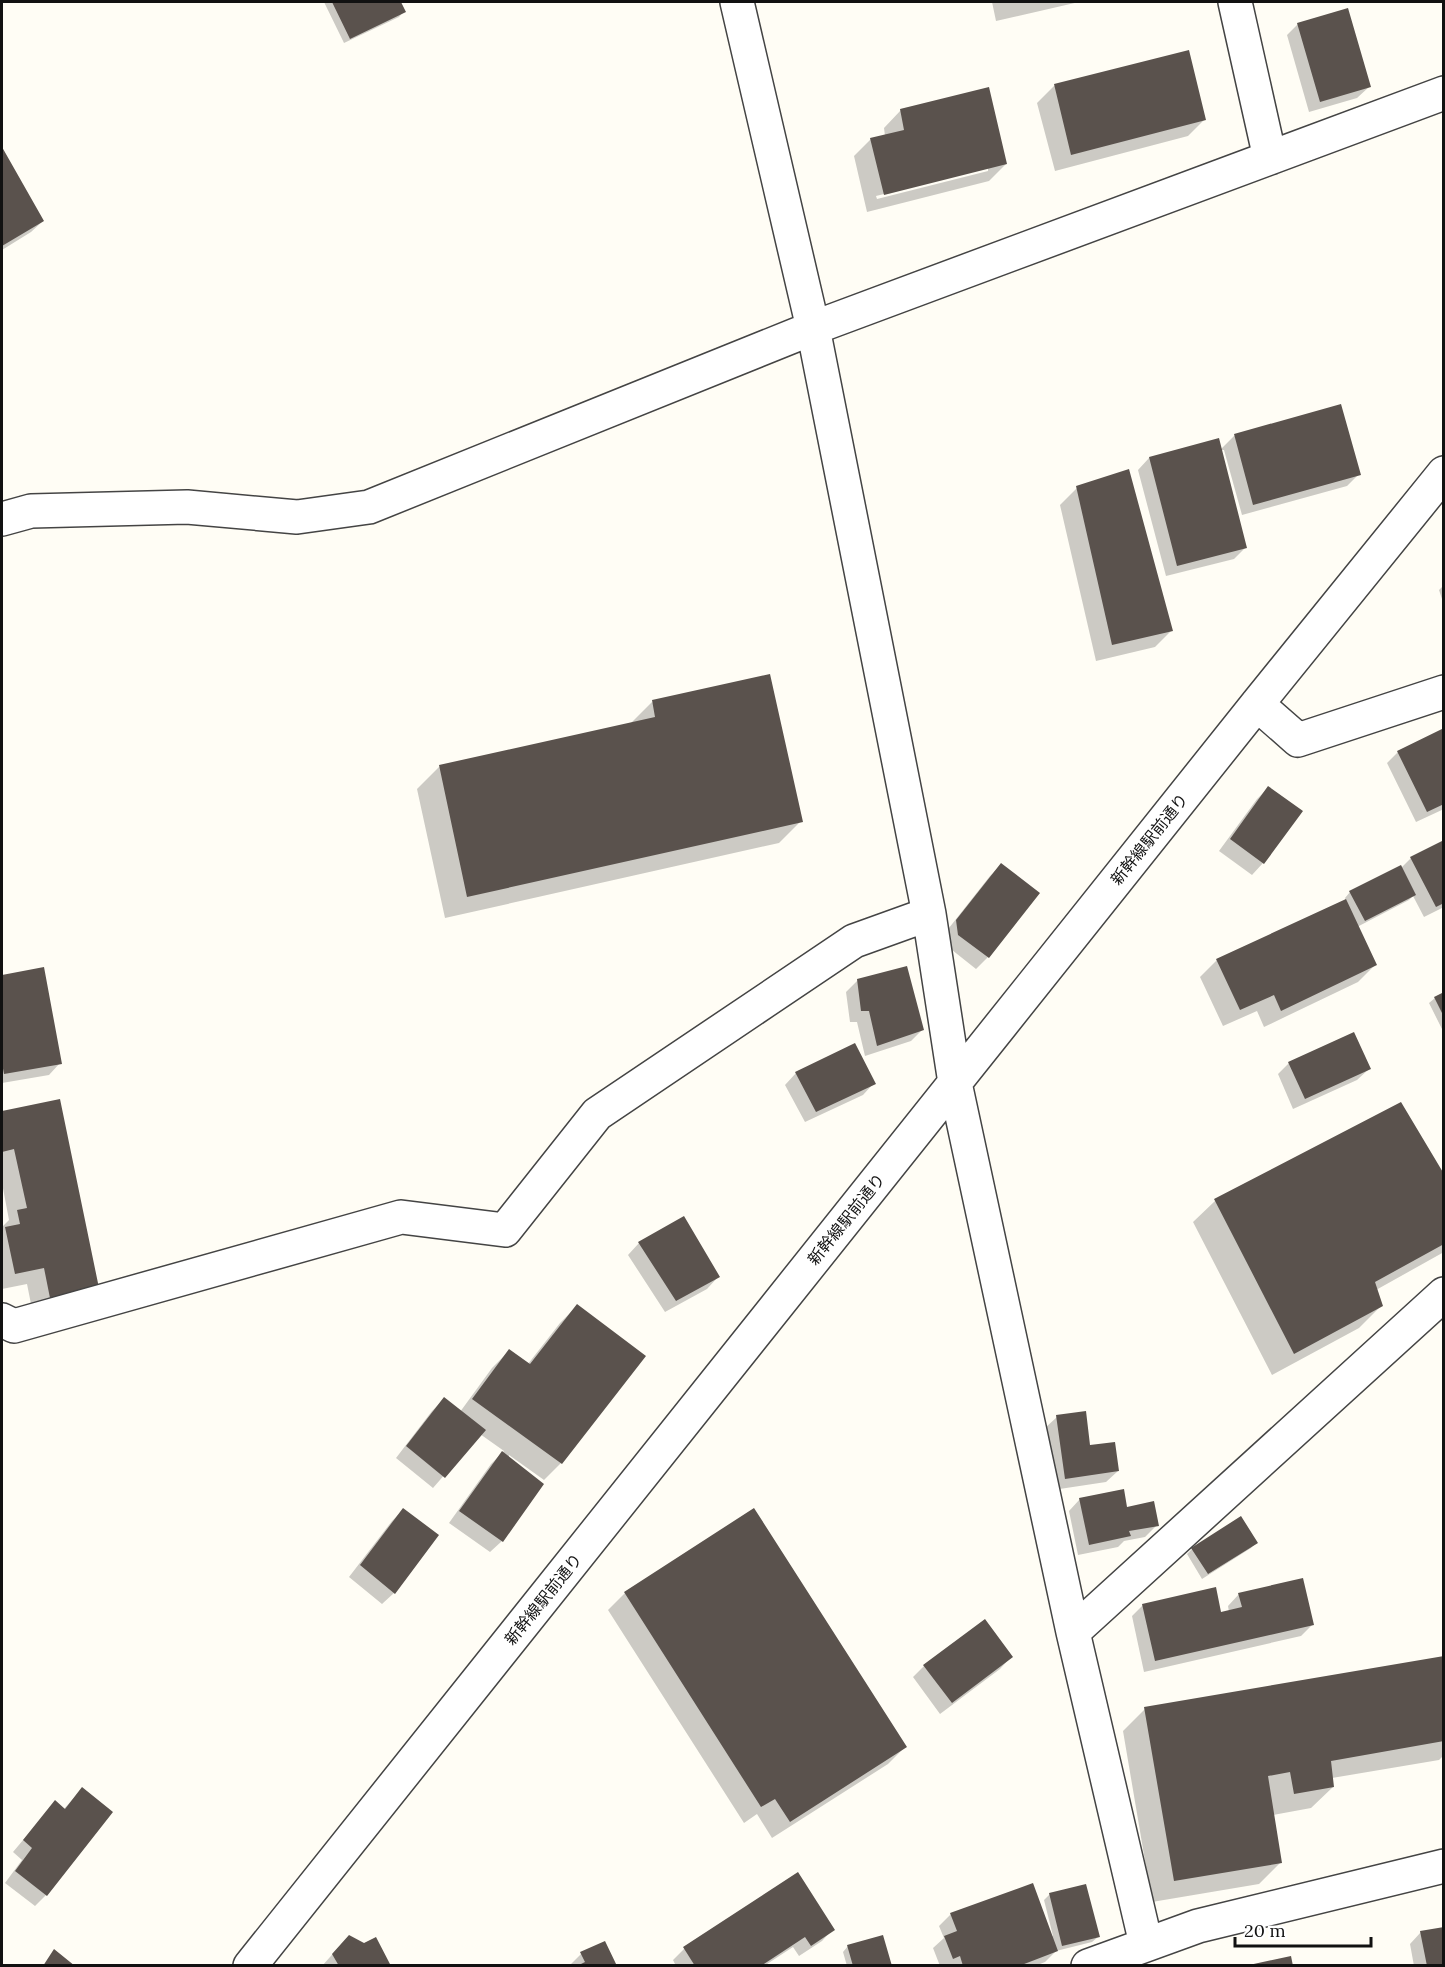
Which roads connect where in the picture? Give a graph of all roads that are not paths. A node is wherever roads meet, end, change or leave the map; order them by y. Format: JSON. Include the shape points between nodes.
{"nodes":[{"id":1,"x":737,"y":2,"type":"edge"},
{"id":2,"x":1235,"y":2,"type":"edge"},
{"id":3,"x":1443,"y":93,"type":"edge"},
{"id":4,"x":1270,"y":158,"type":"junction"},
{"id":5,"x":813,"y":328,"type":"junction"},
{"id":6,"x":1443,"y":473,"type":"edge"},
{"id":7,"x":2,"y":519,"type":"edge"},
{"id":8,"x":1443,"y":692,"type":"edge"},
{"id":9,"x":1257,"y":704,"type":"junction"},
{"id":10,"x":929,"y":914,"type":"junction"},
{"id":11,"x":955,"y":1083,"type":"junction"},
{"id":12,"x":1443,"y":1294,"type":"edge"},
{"id":13,"x":2,"y":1320,"type":"edge"},
{"id":14,"x":1073,"y":1632,"type":"junction"},
{"id":15,"x":1443,"y":1866,"type":"edge"},
{"id":16,"x":1146,"y":1944,"type":"junction"},
{"id":17,"x":250,"y":1965,"type":"edge"},
{"id":18,"x":1088,"y":1965,"type":"edge"}],
"edges":[{"from":1,"to":5,"type":"street"},
{"from":2,"to":4,"type":"street"},
{"from":3,"to":4,"type":"street"},
{"from":4,"to":5,"type":"street"},
{"from":5,"to":7,"type":"street","via":[[369,507],[297,518],[187,507],[31,511]]},
{"from":5,"to":10,"type":"street"},
{"from":6,"to":9,"type":"street","name":"新幹線駅前通り"},
{"from":8,"to":9,"type":"street","via":[[1298,740]]},
{"from":9,"to":11,"type":"street","name":"新幹線駅前通り"},
{"from":10,"to":11,"type":"street"},
{"from":10,"to":13,"type":"street","via":[[854,941],[597,1114],[505,1230],[401,1217],[14,1326]]},
{"from":11,"to":14,"type":"street"},
{"from":11,"to":17,"type":"street","name":"新幹線駅前通り"},
{"from":12,"to":14,"type":"street"},
{"from":14,"to":16,"type":"street"},
{"from":15,"to":16,"type":"street","via":[[1198,1926]]},
{"from":16,"to":18,"type":"street"}]}
